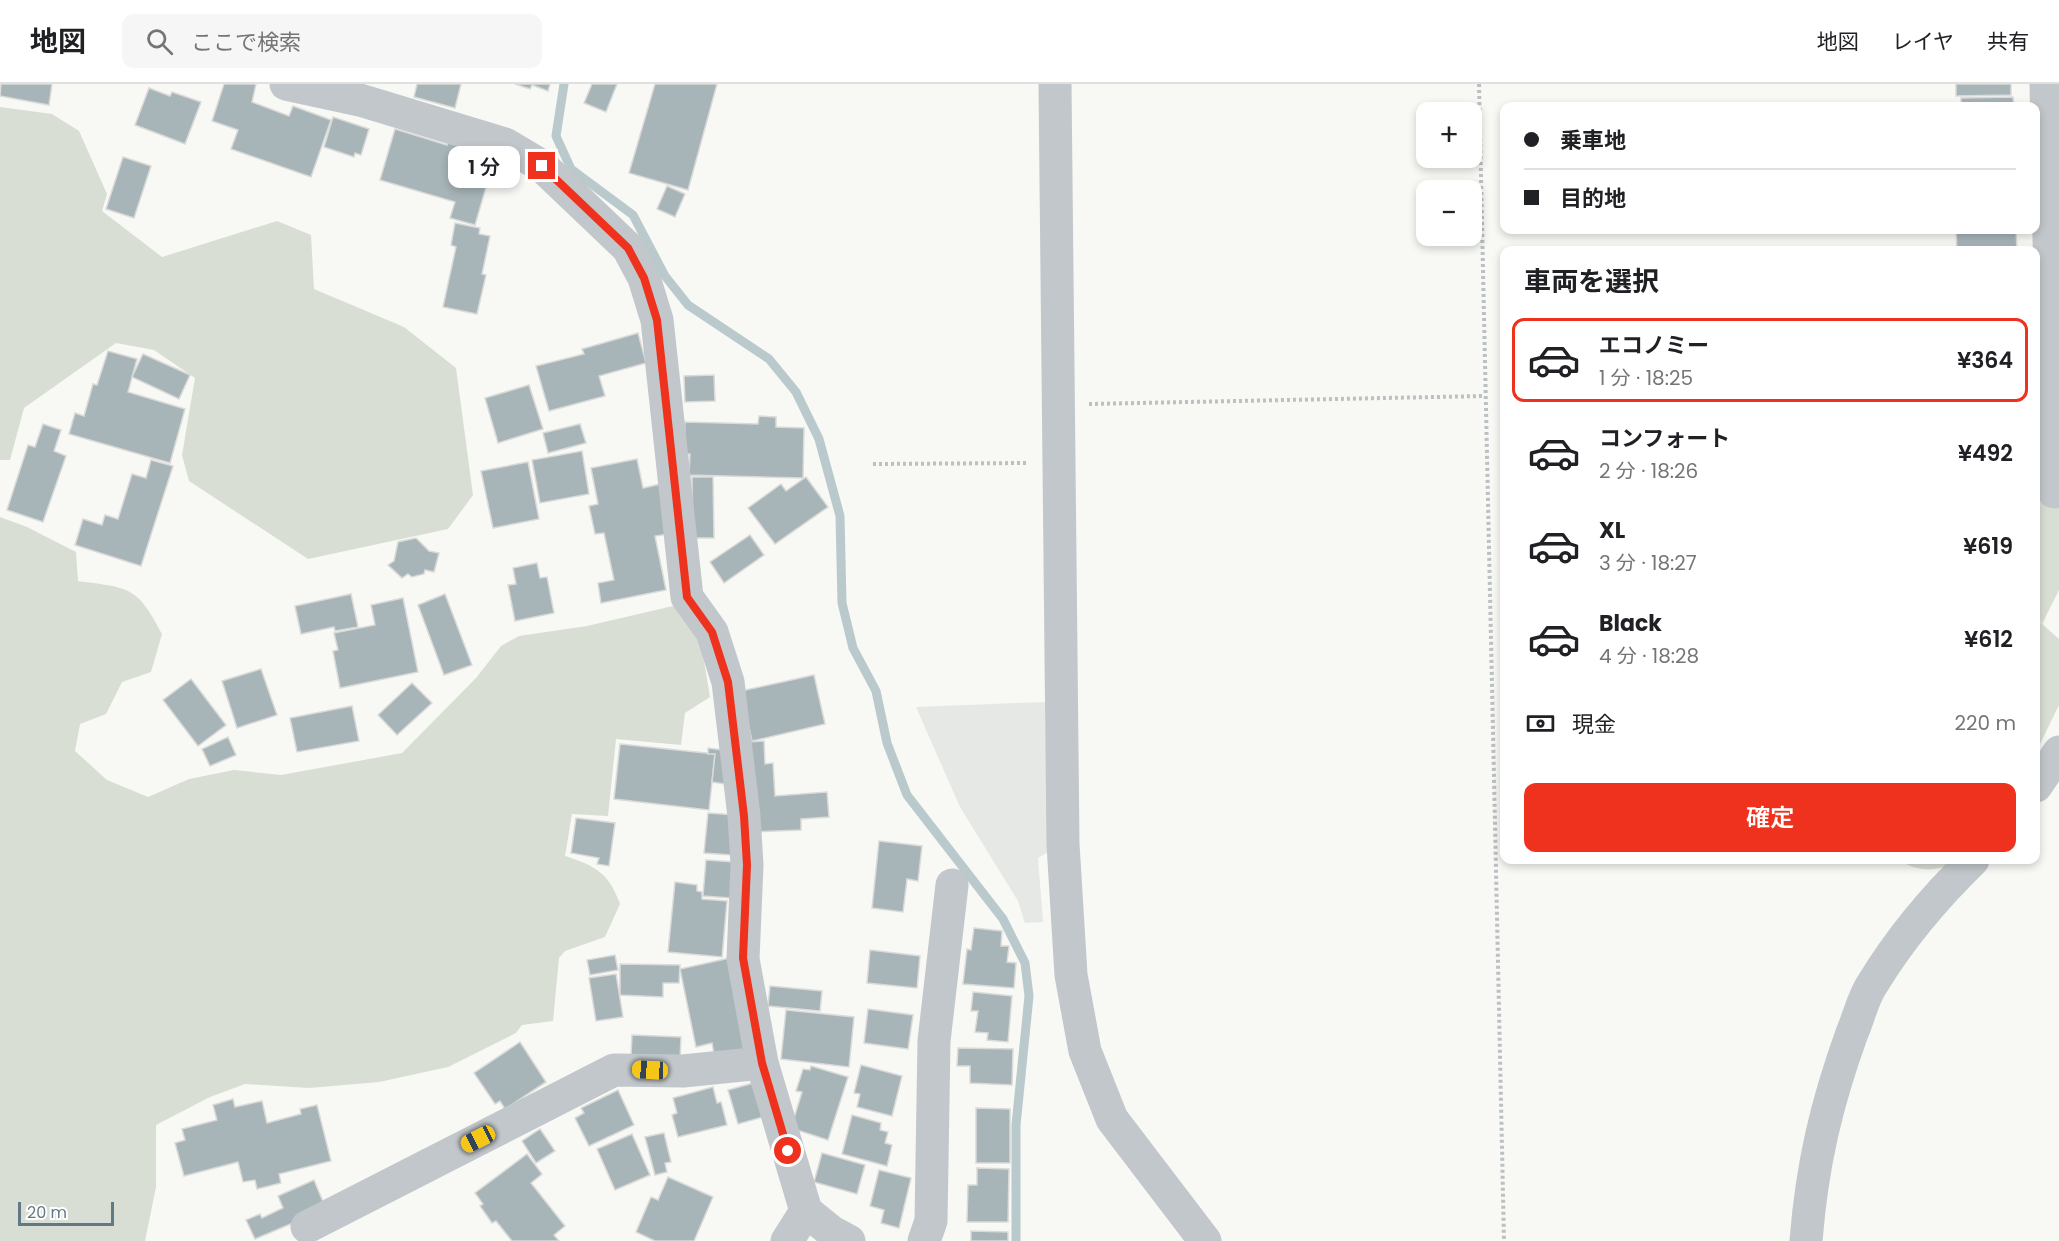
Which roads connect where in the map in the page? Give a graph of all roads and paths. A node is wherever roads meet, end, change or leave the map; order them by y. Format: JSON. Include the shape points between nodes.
{"nodes":[{"id":1,"x":286,"y":84,"type":"edge"},
{"id":2,"x":1055,"y":84,"type":"edge"},
{"id":3,"x":1479,"y":84,"type":"edge"},
{"id":4,"x":2046,"y":84,"type":"edge"},
{"id":5,"x":362,"y":92,"type":"edge"},
{"id":6,"x":2055,"y":318,"type":"edge"},
{"id":7,"x":1484,"y":396,"type":"junction"},
{"id":8,"x":1057,"y":405,"type":"junction"},
{"id":9,"x":1058,"y":463,"type":"junction"},
{"id":10,"x":873,"y":464,"type":"dead end"},
{"id":11,"x":2054,"y":492,"type":"dead end"},
{"id":12,"x":2059,"y":752,"type":"edge"},
{"id":13,"x":2040,"y":780,"type":"edge"},
{"id":14,"x":1969,"y":864,"type":"edge"},
{"id":15,"x":952,"y":885,"type":"dead end"},
{"id":16,"x":762,"y":1063,"type":"junction"},
{"id":17,"x":806,"y":1211,"type":"junction"},
{"id":18,"x":307,"y":1227,"type":"dead end"},
{"id":19,"x":787,"y":1241,"type":"edge"},
{"id":20,"x":849,"y":1241,"type":"edge"},
{"id":21,"x":924,"y":1241,"type":"edge"},
{"id":22,"x":1205,"y":1241,"type":"edge"},
{"id":23,"x":1504,"y":1241,"type":"edge"},
{"id":24,"x":1806,"y":1241,"type":"edge"}],
"edges":[{"from":1,"to":5,"type":"street"},
{"from":2,"to":8,"type":"street"},
{"from":3,"to":7,"type":"path"},
{"from":4,"to":6,"type":"street"},
{"from":5,"to":16,"type":"street","via":[[505,144],[542,166],[628,248],[644,278],[657,320],[687,597],[712,632],[728,682],[747,865],[743,958]]},
{"from":6,"to":11,"type":"street"},
{"from":7,"to":8,"type":"path"},
{"from":7,"to":23,"type":"path"},
{"from":8,"to":9,"type":"street"},
{"from":9,"to":10,"type":"path"},
{"from":9,"to":22,"type":"street","via":[[1063,844],[1071,975],[1085,1050],[1112,1119]]},
{"from":12,"to":13,"type":"street"},
{"from":14,"to":24,"type":"street","via":[[1932,901],[1871,985],[1821,1130]]},
{"from":15,"to":21,"type":"street","via":[[934,1041],[931,1221]]},
{"from":16,"to":17,"type":"street"},
{"from":16,"to":18,"type":"street","via":[[683,1071],[614,1070]]},
{"from":17,"to":19,"type":"street"},
{"from":17,"to":20,"type":"street"}]}
